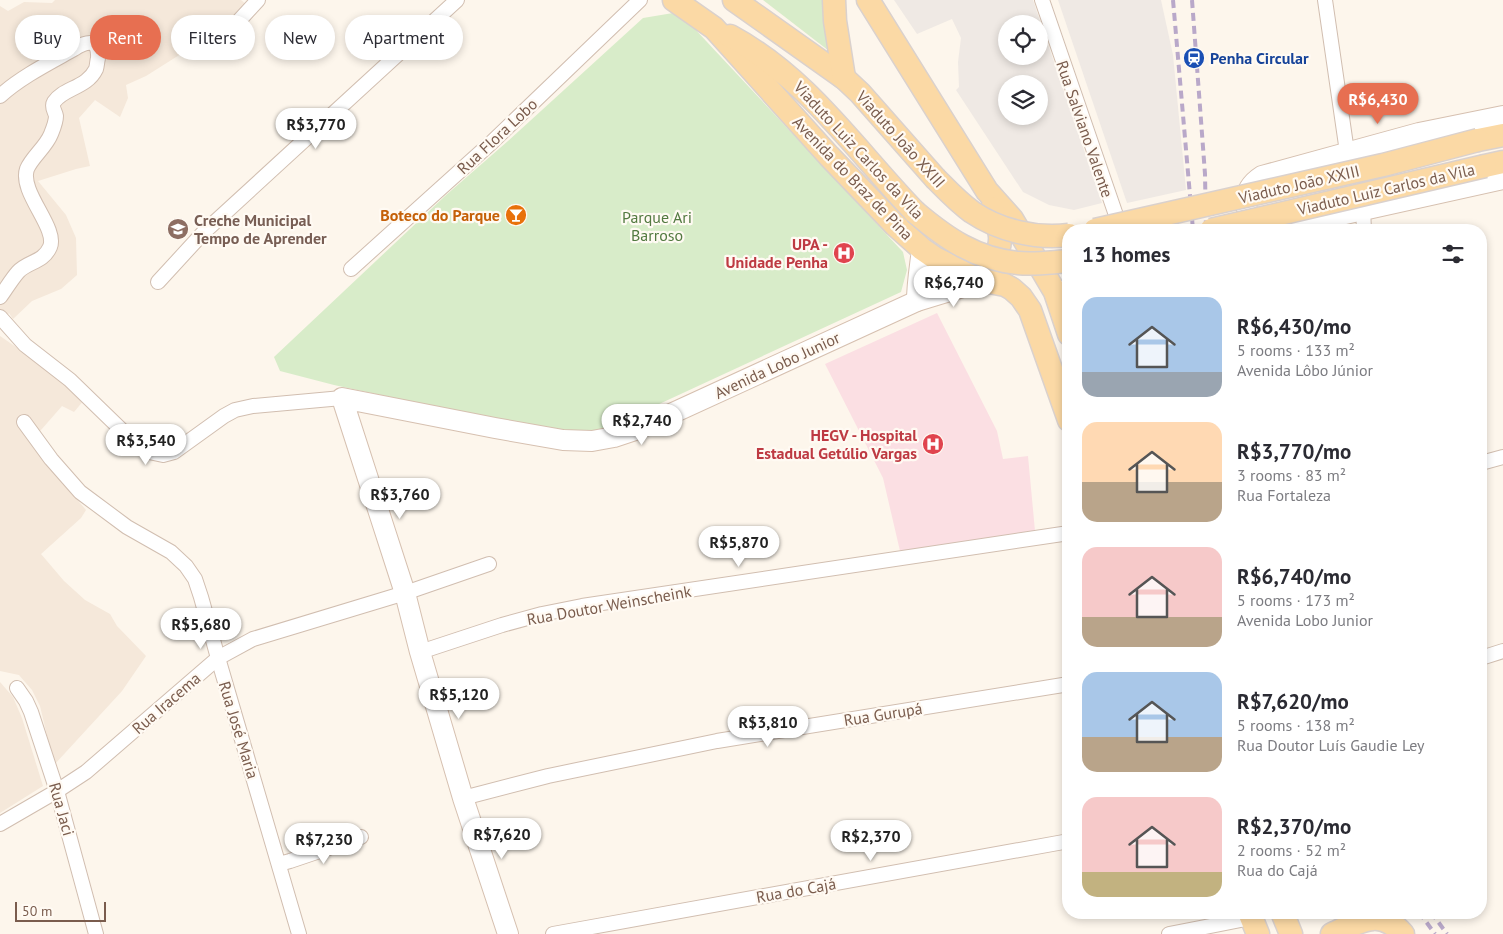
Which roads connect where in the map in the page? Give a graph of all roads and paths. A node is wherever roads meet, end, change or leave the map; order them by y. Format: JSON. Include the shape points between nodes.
{"nodes":[{"id":1,"x":258,"y":0,"type":"edge"},
{"id":2,"x":457,"y":0,"type":"edge"},
{"id":3,"x":640,"y":0,"type":"edge"},
{"id":4,"x":674,"y":0,"type":"edge"},
{"id":5,"x":734,"y":0,"type":"edge"},
{"id":6,"x":834,"y":0,"type":"edge"},
{"id":7,"x":868,"y":0,"type":"edge"},
{"id":8,"x":1042,"y":0,"type":"edge"},
{"id":9,"x":1326,"y":0,"type":"edge"},
{"id":10,"x":244,"y":15,"type":"edge"},
{"id":11,"x":714,"y":28,"type":"junction"},
{"id":12,"x":844,"y":78,"type":"junction"},
{"id":13,"x":0,"y":96,"type":"edge"},
{"id":14,"x":1503,"y":116,"type":"edge"},
{"id":15,"x":1503,"y":135,"type":"edge"},
{"id":16,"x":1347,"y":152,"type":"junction"},
{"id":17,"x":1494,"y":164,"type":"edge"},
{"id":18,"x":1503,"y":179,"type":"edge"},
{"id":19,"x":987,"y":191,"type":"junction"},
{"id":20,"x":1363,"y":209,"type":"junction"},
{"id":21,"x":1118,"y":224,"type":"edge"},
{"id":22,"x":1122,"y":224,"type":"edge"},
{"id":23,"x":1237,"y":224,"type":"edge"},
{"id":24,"x":1260,"y":224,"type":"edge"},
{"id":25,"x":1299,"y":224,"type":"edge"},
{"id":26,"x":1364,"y":224,"type":"edge"},
{"id":27,"x":1062,"y":235,"type":"edge"},
{"id":28,"x":1000,"y":236,"type":"junction"},
{"id":29,"x":929,"y":253,"type":"junction"},
{"id":30,"x":1062,"y":262,"type":"edge"},
{"id":31,"x":351,"y":269,"type":"dead end"},
{"id":32,"x":979,"y":280,"type":"junction"},
{"id":33,"x":158,"y":282,"type":"dead end"},
{"id":34,"x":1062,"y":289,"type":"edge"},
{"id":35,"x":0,"y":297,"type":"edge"},
{"id":36,"x":917,"y":301,"type":"junction"},
{"id":37,"x":0,"y":317,"type":"edge"},
{"id":38,"x":342,"y":398,"type":"junction"},
{"id":39,"x":1062,"y":400,"type":"edge"},
{"id":40,"x":24,"y":422,"type":"dead end"},
{"id":41,"x":1503,"y":457,"type":"edge"},
{"id":42,"x":1487,"y":461,"type":"edge"},
{"id":43,"x":1062,"y":534,"type":"edge"},
{"id":44,"x":489,"y":564,"type":"dead end"},
{"id":45,"x":405,"y":593,"type":"junction"},
{"id":46,"x":1503,"y":651,"type":"edge"},
{"id":47,"x":420,"y":652,"type":"junction"},
{"id":48,"x":1487,"y":656,"type":"edge"},
{"id":49,"x":218,"y":658,"type":"junction"},
{"id":50,"x":1062,"y":685,"type":"edge"},
{"id":51,"x":17,"y":688,"type":"dead end"},
{"id":52,"x":57,"y":791,"type":"junction"},
{"id":53,"x":463,"y":798,"type":"junction"},
{"id":54,"x":0,"y":824,"type":"edge"},
{"id":55,"x":360,"y":837,"type":"dead end"},
{"id":56,"x":1062,"y":843,"type":"edge"},
{"id":57,"x":279,"y":864,"type":"junction"},
{"id":58,"x":1285,"y":919,"type":"edge"},
{"id":59,"x":1367,"y":919,"type":"edge"},
{"id":60,"x":1378,"y":919,"type":"edge"},
{"id":61,"x":1253,"y":921,"type":"edge"},
{"id":62,"x":96,"y":934,"type":"edge"},
{"id":63,"x":299,"y":934,"type":"edge"},
{"id":64,"x":508,"y":934,"type":"edge"},
{"id":65,"x":553,"y":934,"type":"edge"},
{"id":66,"x":1169,"y":934,"type":"edge"},
{"id":67,"x":1291,"y":934,"type":"edge"},
{"id":68,"x":1332,"y":934,"type":"edge"},
{"id":69,"x":1403,"y":934,"type":"edge"}],
"edges":[{"from":1,"to":10,"type":"street"},
{"from":2,"to":33,"type":"street","via":[[203,233]]},
{"from":3,"to":31,"type":"street","name":"Rua Flora Lobo","via":[[492,142]]},
{"from":4,"to":11,"type":"main road","name":"Avenida do Braz de Pina"},
{"from":5,"to":12,"type":"main road","name":"Viaduto João XXIII"},
{"from":6,"to":12,"type":"main road"},
{"from":7,"to":19,"type":"main road"},
{"from":8,"to":21,"type":"street","name":"Rua Salviano Valente"},
{"from":9,"to":16,"type":"street"},
{"from":11,"to":29,"type":"main road","name":"Avenida do Braz de Pina","via":[[829,156],[895,225]]},
{"from":11,"to":30,"type":"main road","name":"Viaduto Luiz Carlos da Vila","bridge":true,"via":[[768,59],[796,82],[915,212],[944,235],[986,256],[1020,263]]},
{"from":12,"to":27,"type":"main road","name":"Viaduto João XXIII","bridge":true,"via":[[949,193],[973,212],[1024,234]]},
{"from":13,"to":35,"type":"street","via":[[79,45],[87,42],[97,47],[97,67],[92,75],[53,103],[55,121],[50,136],[28,167],[28,186],[50,235],[51,245],[40,260],[18,272]]},
{"from":14,"to":16,"type":"street"},
{"from":15,"to":22,"type":"main road","name":"Viaduto João XXIII","bridge":true},
{"from":16,"to":24,"type":"street","via":[[1255,180],[1247,192],[1247,211]]},
{"from":17,"to":23,"type":"main road","name":"Viaduto Luiz Carlos da Vila","bridge":true},
{"from":18,"to":20,"type":"street"},
{"from":19,"to":28,"type":"main road"},
{"from":19,"to":34,"type":"main road","via":[[1012,219]]},
{"from":20,"to":25,"type":"street"},
{"from":20,"to":26,"type":"street"},
{"from":28,"to":29,"type":"main road","via":[[984,251]]},
{"from":28,"to":32,"type":"main road","via":[[993,262]]},
{"from":29,"to":32,"type":"main road","name":"Avenida do Braz de Pina"},
{"from":29,"to":36,"type":"street","via":[[920,268]]},
{"from":32,"to":36,"type":"street","name":"Avenida Lobo Junior"},
{"from":32,"to":39,"type":"main road","name":"Avenida do Braz de Pina","via":[[1012,289],[1030,310]]},
{"from":36,"to":38,"type":"street","name":"Avenida Lobo Junior","via":[[638,429],[592,441],[564,440],[494,428]]},
{"from":37,"to":38,"type":"street","via":[[25,344],[70,380],[136,444],[149,452],[163,455],[174,452],[235,410]]},
{"from":38,"to":45,"type":"street"},
{"from":40,"to":49,"type":"street","name":"Rua José Maria","via":[[80,492],[127,527],[171,552],[186,566],[195,579]]},
{"from":41,"to":42,"type":"street"},
{"from":43,"to":47,"type":"street","name":"Rua Doutor Weinscheink","via":[[582,606],[510,623]]},
{"from":44,"to":45,"type":"street","name":"Rua Iracema"},
{"from":45,"to":47,"type":"street"},
{"from":45,"to":49,"type":"street","name":"Rua Iracema","via":[[253,639]]},
{"from":46,"to":48,"type":"street"},
{"from":47,"to":53,"type":"street"},
{"from":49,"to":52,"type":"street","name":"Rua Iracema","via":[[86,772]]},
{"from":49,"to":57,"type":"street","name":"Rua José Maria"},
{"from":50,"to":53,"type":"street","name":"Rua Gurupá","via":[[717,741],[548,776]]},
{"from":51,"to":52,"type":"street","name":"Rua Jaci","via":[[32,712]]},
{"from":52,"to":54,"type":"street","name":"Rua Iracema"},
{"from":52,"to":62,"type":"street","name":"Rua Jaci"},
{"from":53,"to":64,"type":"street"},
{"from":55,"to":57,"type":"street"},
{"from":56,"to":65,"type":"street","name":"Rua do Cajá"},
{"from":57,"to":63,"type":"street","name":"Rua José Maria"},
{"from":58,"to":67,"type":"main road"},
{"from":59,"to":68,"type":"main road"},
{"from":60,"to":69,"type":"main road","via":[[1392,924]]},
{"from":61,"to":66,"type":"street"}]}
